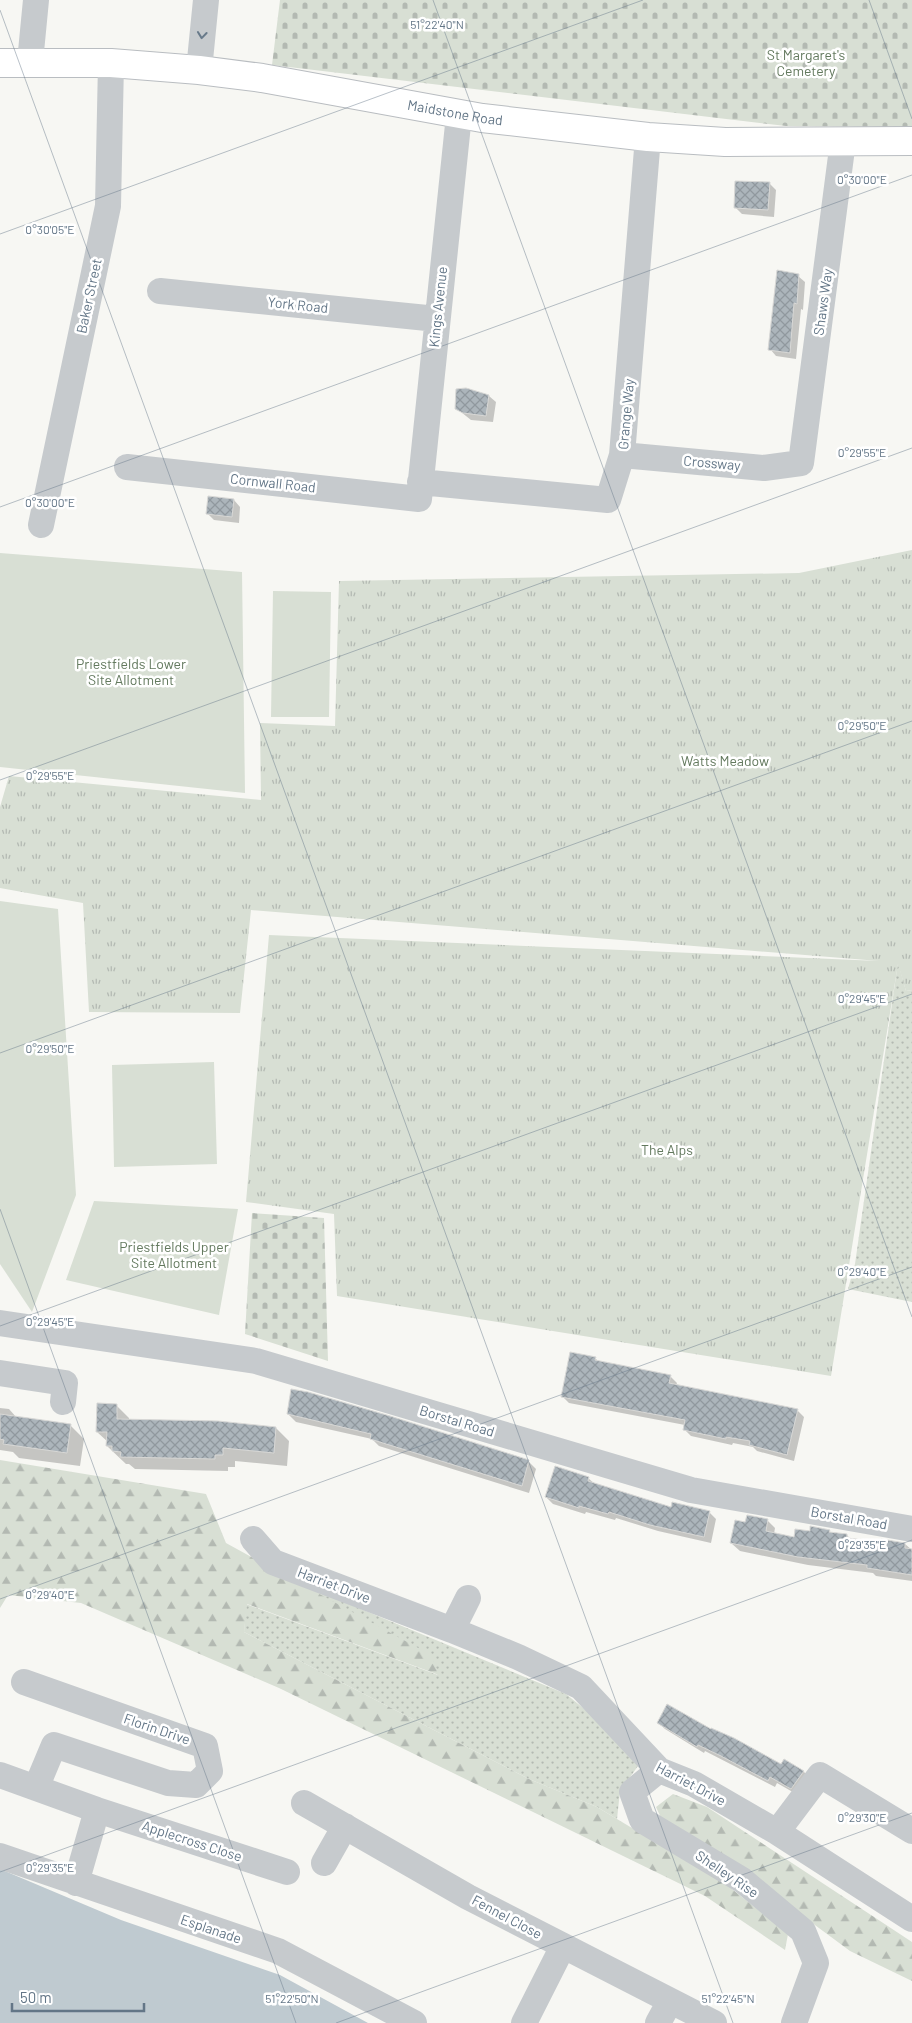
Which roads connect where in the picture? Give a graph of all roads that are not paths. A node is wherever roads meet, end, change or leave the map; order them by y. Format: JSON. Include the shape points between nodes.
{"nodes":[{"id":1,"x":36,"y":0,"type":"edge"},
{"id":2,"x":206,"y":0,"type":"edge"},
{"id":3,"x":30,"y":62,"type":"junction"},
{"id":4,"x":0,"y":63,"type":"edge"},
{"id":5,"x":111,"y":63,"type":"junction"},
{"id":6,"x":199,"y":70,"type":"junction"},
{"id":7,"x":459,"y":115,"type":"junction"},
{"id":8,"x":648,"y":137,"type":"junction"},
{"id":9,"x":843,"y":141,"type":"junction"},
{"id":10,"x":912,"y":141,"type":"edge"},
{"id":11,"x":160,"y":291,"type":"dead end"},
{"id":12,"x":436,"y":319,"type":"junction"},
{"id":13,"x":622,"y":455,"type":"junction"},
{"id":14,"x":801,"y":463,"type":"joint"},
{"id":15,"x":127,"y":467,"type":"dead end"},
{"id":16,"x":420,"y":490,"type":"junction"},
{"id":17,"x":40,"y":525,"type":"dead end"},
{"id":18,"x":0,"y":1322,"type":"edge"},
{"id":19,"x":0,"y":1373,"type":"edge"},
{"id":20,"x":64,"y":1402,"type":"dead end"},
{"id":21,"x":912,"y":1529,"type":"edge"},
{"id":22,"x":253,"y":1539,"type":"dead end"},
{"id":23,"x":468,"y":1598,"type":"dead end"},
{"id":24,"x":452,"y":1630,"type":"junction"},
{"id":25,"x":24,"y":1682,"type":"dead end"},
{"id":26,"x":658,"y":1770,"type":"junction"},
{"id":27,"x":0,"y":1775,"type":"edge"},
{"id":28,"x":36,"y":1788,"type":"junction"},
{"id":29,"x":304,"y":1803,"type":"dead end"},
{"id":30,"x":97,"y":1810,"type":"junction"},
{"id":31,"x":345,"y":1826,"type":"junction"},
{"id":32,"x":912,"y":1831,"type":"edge"},
{"id":33,"x":777,"y":1832,"type":"junction"},
{"id":34,"x":0,"y":1856,"type":"edge"},
{"id":35,"x":324,"y":1863,"type":"dead end"},
{"id":36,"x":287,"y":1872,"type":"dead end"},
{"id":37,"x":76,"y":1882,"type":"junction"},
{"id":38,"x":912,"y":1919,"type":"edge"},
{"id":39,"x":564,"y":1946,"type":"junction"},
{"id":40,"x":664,"y":2012,"type":"edge"},
{"id":41,"x":414,"y":2023,"type":"edge"},
{"id":42,"x":524,"y":2023,"type":"edge"},
{"id":43,"x":714,"y":2023,"type":"edge"},
{"id":44,"x":794,"y":2023,"type":"edge"}],
"edges":[{"from":1,"to":3,"type":"street"},
{"from":2,"to":6,"type":"street","one_way":true},
{"from":3,"to":4,"type":"main road","name":"Maidstone Road"},
{"from":3,"to":5,"type":"main road","name":"Maidstone Road"},
{"from":5,"to":6,"type":"main road","name":"Maidstone Road"},
{"from":5,"to":17,"type":"street","name":"Baker Street","via":[[108,206]]},
{"from":6,"to":7,"type":"main road","name":"Maidstone Road","via":[[262,78]]},
{"from":7,"to":8,"type":"main road","name":"Maidstone Road"},
{"from":7,"to":12,"type":"street","name":"Kings Avenue"},
{"from":8,"to":9,"type":"main road","name":"Maidstone Road","via":[[725,142]]},
{"from":8,"to":13,"type":"street","name":"Grange Way"},
{"from":9,"to":10,"type":"main road","name":"Maidstone Road"},
{"from":9,"to":14,"type":"street","name":"Shaws Way"},
{"from":11,"to":12,"type":"street","name":"York Road"},
{"from":12,"to":16,"type":"street","name":"Kings Avenue"},
{"from":13,"to":14,"type":"street","name":"Crossway","via":[[764,468]]},
{"from":13,"to":16,"type":"street","name":"Grange Way","via":[[608,500]]},
{"from":15,"to":16,"type":"street","name":"Cornwall Road"},
{"from":18,"to":21,"type":"street","name":"Borstal Road","via":[[256,1361],[691,1490]]},
{"from":19,"to":20,"type":"street","via":[[66,1382]]},
{"from":22,"to":24,"type":"street","name":"Harriet Drive","via":[[273,1562]]},
{"from":23,"to":24,"type":"street"},
{"from":24,"to":26,"type":"street","name":"Harriet Drive","via":[[581,1687]]},
{"from":25,"to":28,"type":"street","name":"Florin Drive","via":[[205,1746],[210,1771],[196,1785],[168,1783],[54,1745]]},
{"from":26,"to":33,"type":"street","name":"Harriet Drive","via":[[694,1784]]},
{"from":26,"to":44,"type":"street","name":"Shelley Rise","via":[[632,1792],[642,1820],[742,1880],[803,1931],[816,1964]]},
{"from":27,"to":28,"type":"street","name":"Applecross Close"},
{"from":28,"to":30,"type":"street","name":"Applecross Close"},
{"from":29,"to":31,"type":"street","name":"Fennel Close"},
{"from":30,"to":36,"type":"street","name":"Applecross Close"},
{"from":30,"to":37,"type":"street"},
{"from":31,"to":35,"type":"street"},
{"from":31,"to":39,"type":"street","name":"Fennel Close","via":[[468,1897]]},
{"from":32,"to":33,"type":"street","via":[[820,1775]]},
{"from":33,"to":38,"type":"street","name":"Harriet Drive"},
{"from":34,"to":37,"type":"street","name":"Esplanade"},
{"from":37,"to":41,"type":"street","name":"Esplanade","via":[[278,1951]]},
{"from":39,"to":40,"type":"street","name":"Fennel Close"},
{"from":39,"to":42,"type":"street"},
{"from":40,"to":43,"type":"street","name":"Fennel Close"}]}
